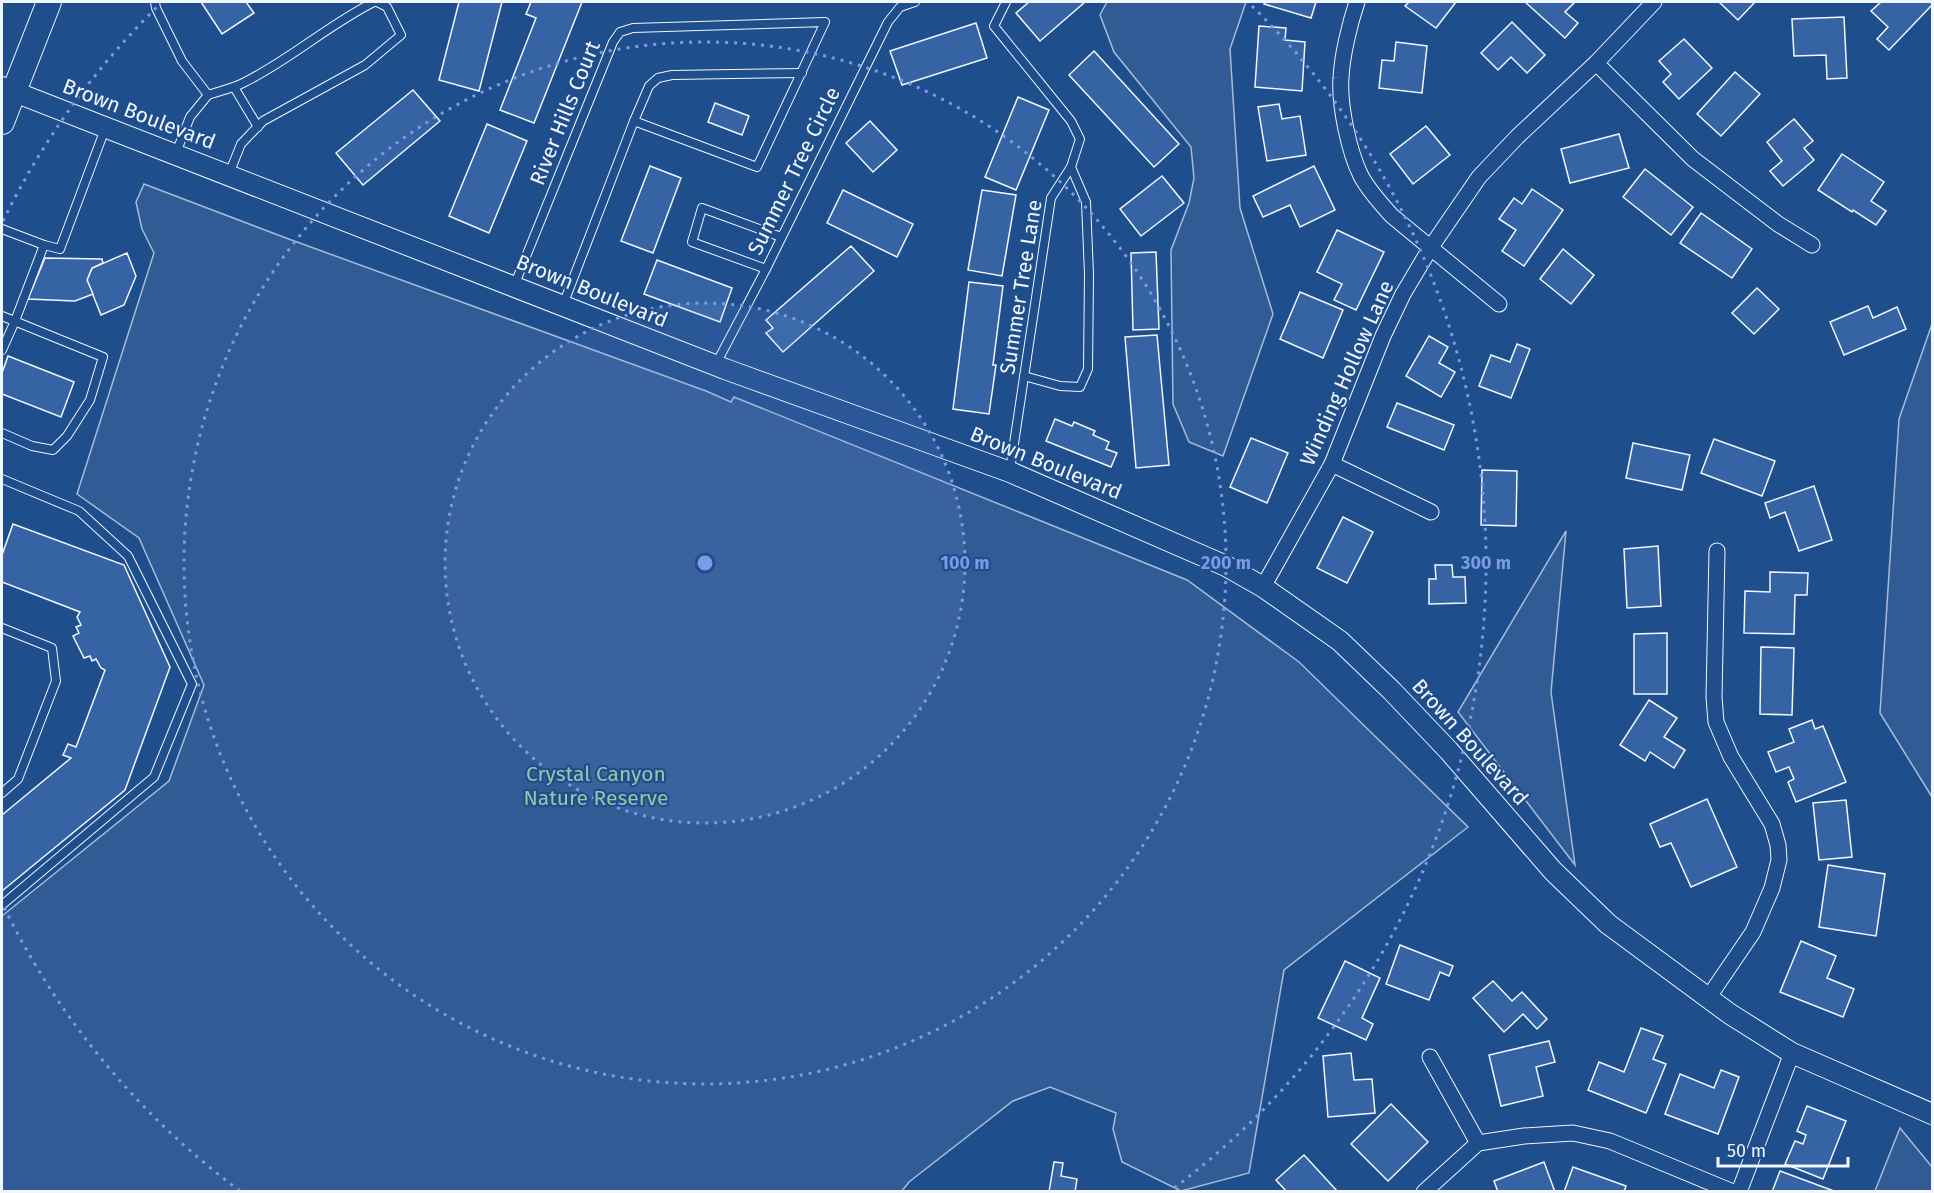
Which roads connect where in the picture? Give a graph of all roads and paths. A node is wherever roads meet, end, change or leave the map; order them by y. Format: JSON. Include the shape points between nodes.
{"nodes":[{"id":1,"x":48,"y":2,"type":"edge"},
{"id":2,"x":155,"y":2,"type":"edge"},
{"id":3,"x":375,"y":2,"type":"edge"},
{"id":4,"x":915,"y":2,"type":"edge"},
{"id":5,"x":1006,"y":2,"type":"edge"},
{"id":6,"x":1357,"y":2,"type":"edge"},
{"id":7,"x":1654,"y":2,"type":"edge"},
{"id":8,"x":1596,"y":63,"type":"junction"},
{"id":9,"x":802,"y":73,"type":"junction"},
{"id":10,"x":234,"y":87,"type":"junction"},
{"id":11,"x":7,"y":89,"type":"edge"},
{"id":12,"x":208,"y":95,"type":"junction"},
{"id":13,"x":634,"y":121,"type":"junction"},
{"id":14,"x":2,"y":122,"type":"edge"},
{"id":15,"x":105,"y":127,"type":"junction"},
{"id":16,"x":258,"y":127,"type":"junction"},
{"id":17,"x":176,"y":155,"type":"junction"},
{"id":18,"x":1071,"y":167,"type":"junction"},
{"id":19,"x":229,"y":175,"type":"junction"},
{"id":20,"x":2,"y":229,"type":"edge"},
{"id":21,"x":780,"y":237,"type":"junction"},
{"id":22,"x":44,"y":245,"type":"junction"},
{"id":23,"x":1812,"y":245,"type":"dead end"},
{"id":24,"x":1431,"y":247,"type":"junction"},
{"id":25,"x":766,"y":269,"type":"junction"},
{"id":26,"x":514,"y":286,"type":"junction"},
{"id":27,"x":1499,"y":304,"type":"dead end"},
{"id":28,"x":563,"y":305,"type":"junction"},
{"id":29,"x":2,"y":316,"type":"edge"},
{"id":30,"x":15,"y":321,"type":"junction"},
{"id":31,"x":2,"y":350,"type":"edge"},
{"id":32,"x":715,"y":366,"type":"junction"},
{"id":33,"x":1024,"y":376,"type":"junction"},
{"id":34,"x":2,"y":433,"type":"edge"},
{"id":35,"x":1332,"y":464,"type":"junction"},
{"id":36,"x":1010,"y":472,"type":"junction"},
{"id":37,"x":2,"y":479,"type":"edge"},
{"id":38,"x":1431,"y":512,"type":"dead end"},
{"id":39,"x":1717,"y":551,"type":"dead end"},
{"id":40,"x":1263,"y":587,"type":"junction"},
{"id":41,"x":2,"y":628,"type":"edge"},
{"id":42,"x":2,"y":793,"type":"edge"},
{"id":43,"x":2,"y":905,"type":"edge"},
{"id":44,"x":1708,"y":998,"type":"junction"},
{"id":45,"x":1792,"y":1053,"type":"junction"},
{"id":46,"x":1430,"y":1058,"type":"dead end"},
{"id":47,"x":1932,"y":1114,"type":"edge"},
{"id":48,"x":1478,"y":1143,"type":"junction"},
{"id":49,"x":1424,"y":1191,"type":"edge"},
{"id":50,"x":1733,"y":1191,"type":"edge"},
{"id":51,"x":1739,"y":1191,"type":"edge"}],
"edges":[{"from":1,"to":11,"type":"main road"},
{"from":2,"to":12,"type":"lane","via":[[182,61]]},
{"from":3,"to":10,"type":"lane"},
{"from":3,"to":16,"type":"lane","via":[[387,7],[401,35],[365,65]]},
{"from":4,"to":21,"type":"lane","name":"Summer Tree Circle","via":[[900,7],[888,22]]},
{"from":5,"to":18,"type":"lane","name":"Summer Tree Lane","via":[[993,26],[1071,121],[1080,139]]},
{"from":6,"to":24,"type":"street","via":[[1341,78],[1351,150],[1377,200]]},
{"from":7,"to":8,"type":"street","name":"Winding Hollow Lane"},
{"from":8,"to":23,"type":"street","via":[[1693,159]]},
{"from":8,"to":24,"type":"street","name":"Winding Hollow Lane","via":[[1479,177]]},
{"from":9,"to":13,"type":"lane","via":[[658,78],[649,86]]},
{"from":9,"to":13,"type":"lane","name":"River Hills Court","via":[[757,167]]},
{"from":9,"to":26,"type":"lane","name":"River Hills Court","via":[[825,22],[633,28],[620,32]]},
{"from":10,"to":12,"type":"lane"},
{"from":10,"to":16,"type":"lane"},
{"from":11,"to":14,"type":"main road"},
{"from":11,"to":15,"type":"street","name":"Brown Boulevard"},
{"from":12,"to":17,"type":"lane","via":[[190,117]]},
{"from":13,"to":28,"type":"lane"},
{"from":15,"to":17,"type":"street","name":"Brown Boulevard"},
{"from":15,"to":22,"type":"lane","via":[[60,249]]},
{"from":16,"to":19,"type":"lane","via":[[241,144]]},
{"from":17,"to":19,"type":"street","name":"Brown Boulevard"},
{"from":18,"to":33,"type":"lane","name":"Summer Tree Lane","via":[[1051,198]]},
{"from":18,"to":33,"type":"lane","via":[[1086,202],[1088,369],[1080,387]]},
{"from":19,"to":26,"type":"street","name":"Brown Boulevard"},
{"from":20,"to":22,"type":"lane"},
{"from":21,"to":25,"type":"lane","name":"Summer Tree Circle"},
{"from":21,"to":25,"type":"lane","via":[[702,208],[692,242]]},
{"from":22,"to":30,"type":"lane"},
{"from":24,"to":27,"type":"street"},
{"from":24,"to":35,"type":"street","name":"Winding Hollow Lane","via":[[1383,336]]},
{"from":25,"to":32,"type":"lane","name":"Summer Tree Circle"},
{"from":26,"to":28,"type":"street","name":"Brown Boulevard"},
{"from":28,"to":32,"type":"street","name":"Brown Boulevard"},
{"from":29,"to":30,"type":"lane"},
{"from":30,"to":31,"type":"lane"},
{"from":30,"to":34,"type":"lane","via":[[103,357],[90,400],[67,436],[52,450]]},
{"from":32,"to":36,"type":"street","name":"Brown Boulevard"},
{"from":33,"to":36,"type":"lane","name":"Summer Tree Lane"},
{"from":35,"to":38,"type":"street"},
{"from":35,"to":40,"type":"street","name":"Winding Hollow Lane"},
{"from":36,"to":40,"type":"street","name":"Brown Boulevard","via":[[1226,566]]},
{"from":37,"to":43,"type":"lane","via":[[79,511],[128,556],[192,684],[154,777]]},
{"from":39,"to":44,"type":"street","via":[[1716,723],[1731,757],[1772,824],[1779,860],[1753,932]]},
{"from":40,"to":44,"type":"street","name":"Brown Boulevard","via":[[1340,641],[1392,691],[1552,871],[1608,924]]},
{"from":41,"to":42,"type":"lane","via":[[52,648],[56,681],[18,778]]},
{"from":44,"to":45,"type":"street","name":"Brown Boulevard"},
{"from":45,"to":47,"type":"street","name":"Brown Boulevard"},
{"from":45,"to":51,"type":"street"},
{"from":46,"to":48,"type":"street"},
{"from":48,"to":49,"type":"street"},
{"from":48,"to":50,"type":"street","via":[[1573,1133],[1610,1141]]}]}
